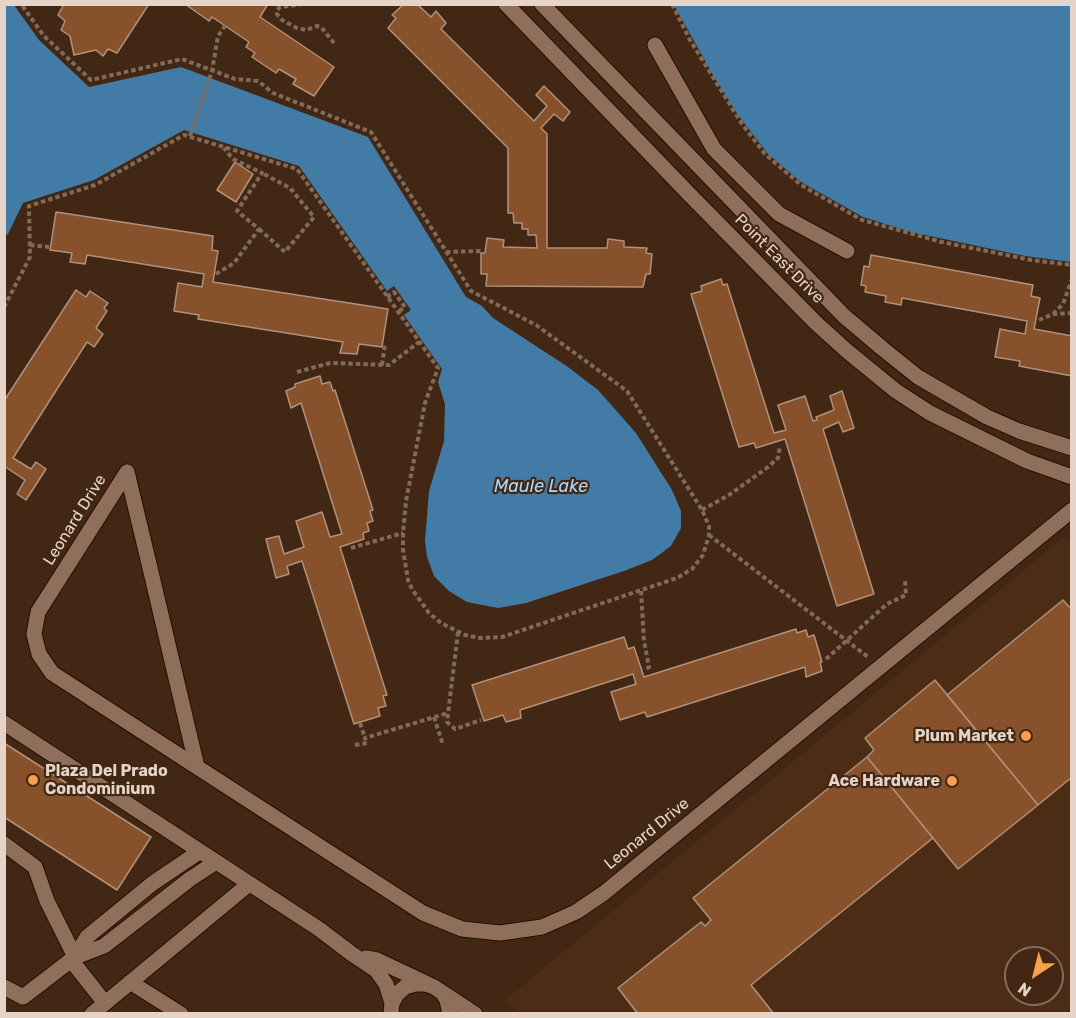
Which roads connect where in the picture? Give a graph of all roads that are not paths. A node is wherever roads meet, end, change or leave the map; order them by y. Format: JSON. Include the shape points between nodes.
{"nodes":[{"id":1,"x":506,"y":4,"type":"edge"},
{"id":2,"x":536,"y":4,"type":"edge"},
{"id":3,"x":542,"y":4,"type":"edge"},
{"id":4,"x":521,"y":20,"type":"junction"},
{"id":5,"x":655,"y":45,"type":"dead end"},
{"id":6,"x":674,"y":141,"type":"junction"},
{"id":7,"x":714,"y":149,"type":"junction"},
{"id":8,"x":655,"y":159,"type":"junction"},
{"id":9,"x":705,"y":173,"type":"junction"},
{"id":10,"x":847,"y":251,"type":"dead end"},
{"id":11,"x":798,"y":269,"type":"junction"},
{"id":12,"x":780,"y":286,"type":"junction"},
{"id":13,"x":957,"y":401,"type":"junction"},
{"id":14,"x":947,"y":422,"type":"junction"},
{"id":15,"x":1071,"y":448,"type":"edge"},
{"id":16,"x":1071,"y":477,"type":"edge"},
{"id":17,"x":1071,"y":510,"type":"edge"},
{"id":18,"x":4,"y":723,"type":"edge"},
{"id":19,"x":197,"y":767,"type":"junction"},
{"id":20,"x":4,"y":844,"type":"edge"},
{"id":21,"x":200,"y":852,"type":"junction"},
{"id":22,"x":216,"y":862,"type":"junction"},
{"id":23,"x":249,"y":884,"type":"junction"},
{"id":24,"x":352,"y":954,"type":"junction"},
{"id":25,"x":73,"y":958,"type":"junction"},
{"id":26,"x":130,"y":982,"type":"junction"},
{"id":27,"x":434,"y":987,"type":"junction"},
{"id":28,"x":6,"y":990,"type":"edge"},
{"id":29,"x":101,"y":998,"type":"dead end"},
{"id":30,"x":392,"y":1008,"type":"edge"},
{"id":31,"x":92,"y":1014,"type":"edge"},
{"id":32,"x":181,"y":1014,"type":"edge"},
{"id":33,"x":450,"y":1014,"type":"edge"},
{"id":34,"x":475,"y":1014,"type":"edge"}],
"edges":[{"from":1,"to":4,"type":"street","name":"Point East Drive"},
{"from":2,"to":4,"type":"street"},
{"from":3,"to":6,"type":"street","name":"Point East Drive"},
{"from":4,"to":8,"type":"street","name":"Point East Drive"},
{"from":5,"to":7,"type":"street"},
{"from":6,"to":8,"type":"street"},
{"from":6,"to":9,"type":"street","name":"Point East Drive"},
{"from":7,"to":9,"type":"street"},
{"from":7,"to":10,"type":"street","via":[[779,214]]},
{"from":8,"to":12,"type":"street","name":"Point East Drive"},
{"from":9,"to":11,"type":"street","name":"Point East Drive"},
{"from":11,"to":12,"type":"street"},
{"from":11,"to":13,"type":"street","name":"Point East Drive","via":[[883,349]]},
{"from":12,"to":14,"type":"street","name":"Point East Drive","via":[[867,368]]},
{"from":13,"to":14,"type":"street"},
{"from":13,"to":15,"type":"street","name":"Point East Drive","via":[[1019,431]]},
{"from":14,"to":16,"type":"street","name":"Point East Drive","via":[[1027,461]]},
{"from":17,"to":19,"type":"street","name":"Leonard Drive","via":[[604,893],[576,912],[542,927],[500,933],[462,928],[423,914]]},
{"from":18,"to":21,"type":"street"},
{"from":19,"to":19,"type":"street","name":"Leonard Drive","via":[[148,557],[127,472],[39,612],[34,634],[39,654],[52,673]]},
{"from":20,"to":25,"type":"street","via":[[35,867]]},
{"from":21,"to":22,"type":"street"},
{"from":21,"to":25,"type":"street","via":[[153,883],[87,937]]},
{"from":22,"to":23,"type":"street"},
{"from":22,"to":25,"type":"street","via":[[104,946]]},
{"from":23,"to":24,"type":"street"},
{"from":23,"to":26,"type":"street"},
{"from":24,"to":27,"type":"street","via":[[377,960]]},
{"from":24,"to":30,"type":"street","via":[[376,970],[386,984]]},
{"from":25,"to":28,"type":"street","via":[[23,997]]},
{"from":25,"to":29,"type":"street"},
{"from":26,"to":31,"type":"street"},
{"from":26,"to":32,"type":"street"},
{"from":27,"to":30,"type":"street","via":[[405,987]]},
{"from":27,"to":33,"type":"street","via":[[447,1000]]},
{"from":27,"to":34,"type":"street"}]}
